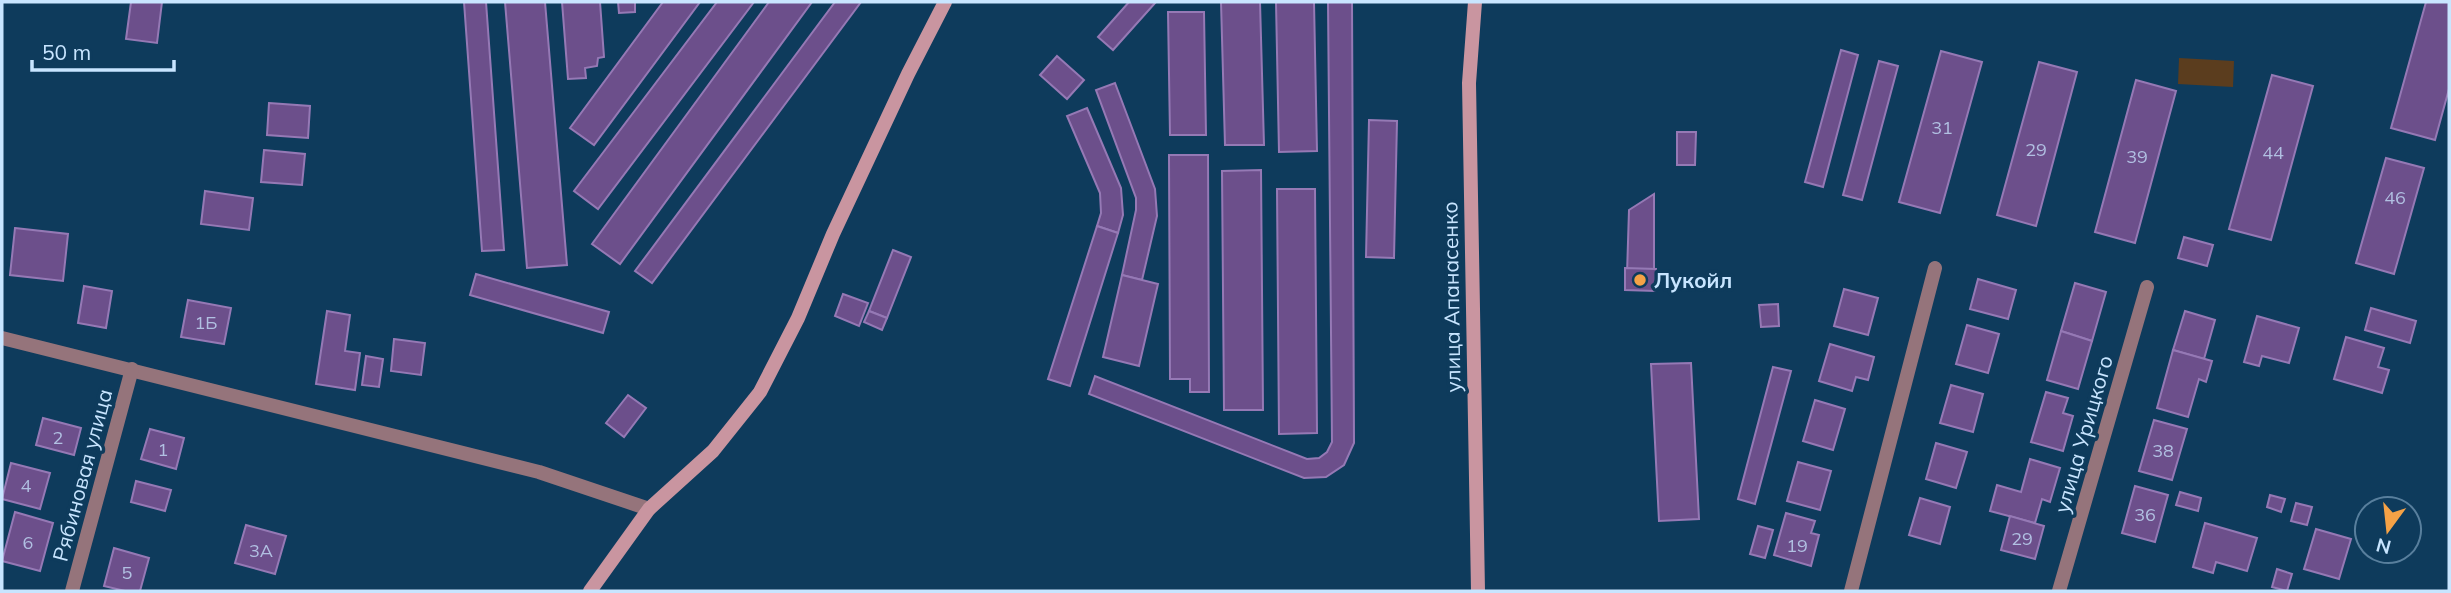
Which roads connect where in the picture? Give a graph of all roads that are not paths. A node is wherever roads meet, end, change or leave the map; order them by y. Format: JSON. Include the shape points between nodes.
{"nodes":[{"id":1,"x":945,"y":2,"type":"edge"},
{"id":2,"x":1475,"y":2,"type":"edge"},
{"id":3,"x":1935,"y":268,"type":"dead end"},
{"id":4,"x":2147,"y":287,"type":"dead end"},
{"id":5,"x":2,"y":338,"type":"edge"},
{"id":6,"x":132,"y":369,"type":"junction"},
{"id":7,"x":649,"y":509,"type":"junction"},
{"id":8,"x":72,"y":591,"type":"edge"},
{"id":9,"x":590,"y":591,"type":"edge"},
{"id":10,"x":1478,"y":591,"type":"edge"},
{"id":11,"x":1851,"y":591,"type":"edge"},
{"id":12,"x":2059,"y":591,"type":"edge"}],
"edges":[{"from":1,"to":7,"type":"main road","via":[[845,210],[799,318],[760,392],[713,451]]},
{"from":2,"to":10,"type":"main road","name":"улица Апанасенко","via":[[1469,83]]},
{"from":3,"to":11,"type":"street"},
{"from":4,"to":12,"type":"street","name":"улица Урицкого"},
{"from":5,"to":6,"type":"street"},
{"from":6,"to":7,"type":"street","via":[[540,472]]},
{"from":6,"to":8,"type":"street","name":"Рябиновая улица"},
{"from":7,"to":9,"type":"main road"}]}
